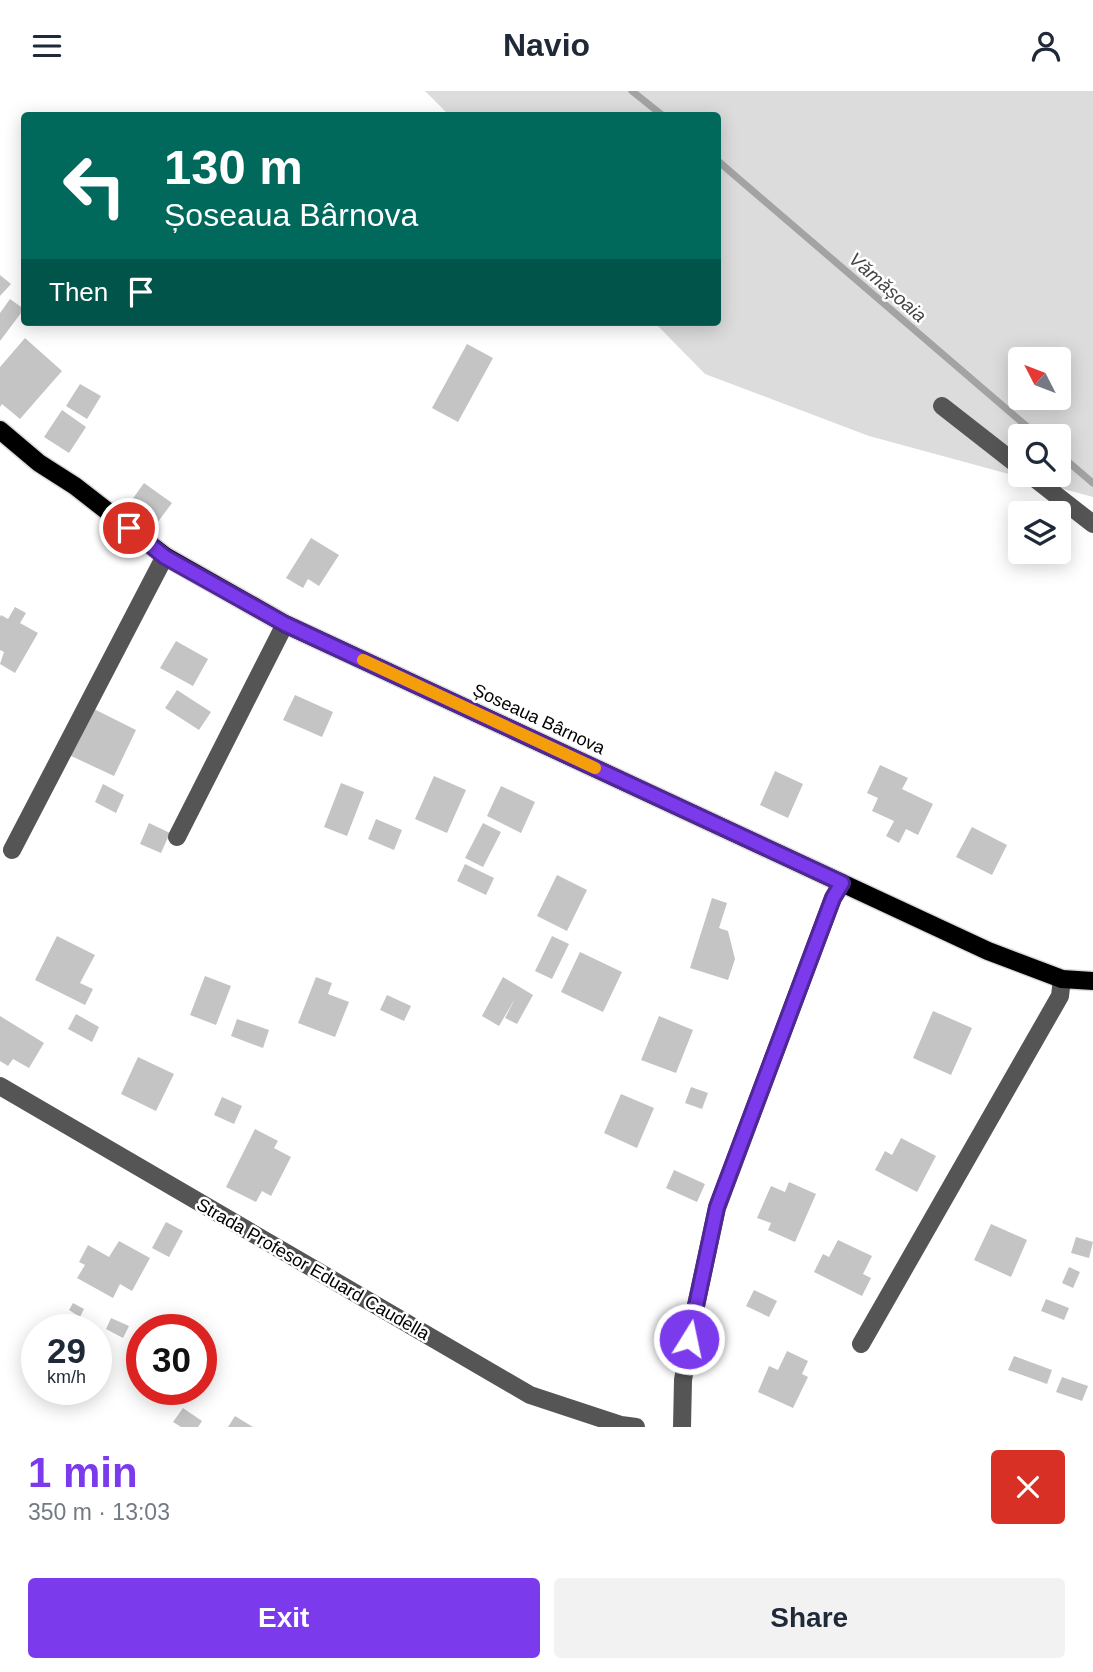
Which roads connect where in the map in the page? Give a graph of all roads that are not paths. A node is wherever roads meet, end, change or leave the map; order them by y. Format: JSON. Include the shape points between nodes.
{"nodes":[{"id":1,"x":942,"y":406,"type":"dead end"},
{"id":2,"x":0,"y":430,"type":"edge"},
{"id":3,"x":1008,"y":458,"type":"edge"},
{"id":4,"x":1046,"y":487,"type":"edge"},
{"id":5,"x":1093,"y":524,"type":"edge"},
{"id":6,"x":165,"y":557,"type":"junction"},
{"id":7,"x":285,"y":624,"type":"junction"},
{"id":8,"x":177,"y":837,"type":"dead end"},
{"id":9,"x":12,"y":850,"type":"dead end"},
{"id":10,"x":842,"y":883,"type":"junction"},
{"id":11,"x":1062,"y":979,"type":"junction"},
{"id":12,"x":1093,"y":981,"type":"edge"},
{"id":13,"x":0,"y":1086,"type":"edge"},
{"id":14,"x":861,"y":1344,"type":"dead end"},
{"id":15,"x":636,"y":1427,"type":"edge"},
{"id":16,"x":682,"y":1427,"type":"edge"}],
"edges":[{"from":1,"to":3,"type":"street"},
{"from":2,"to":6,"type":"main road","name":"Șoseaua Bârnova"},
{"from":4,"to":5,"type":"street"},
{"from":6,"to":7,"type":"main road","name":"Șoseaua Bârnova"},
{"from":6,"to":9,"type":"street"},
{"from":7,"to":8,"type":"street"},
{"from":7,"to":10,"type":"main road","name":"Șoseaua Bârnova"},
{"from":10,"to":11,"type":"main road","name":"Șoseaua Bârnova","via":[[988,951]]},
{"from":10,"to":16,"type":"street","via":[[717,1207],[692,1319]]},
{"from":11,"to":12,"type":"main road","name":"Șoseaua Bârnova"},
{"from":11,"to":14,"type":"street","via":[[1060,996]]},
{"from":13,"to":15,"type":"street","name":"Strada Profesor Eduard Caudella","via":[[530,1395]]}]}
